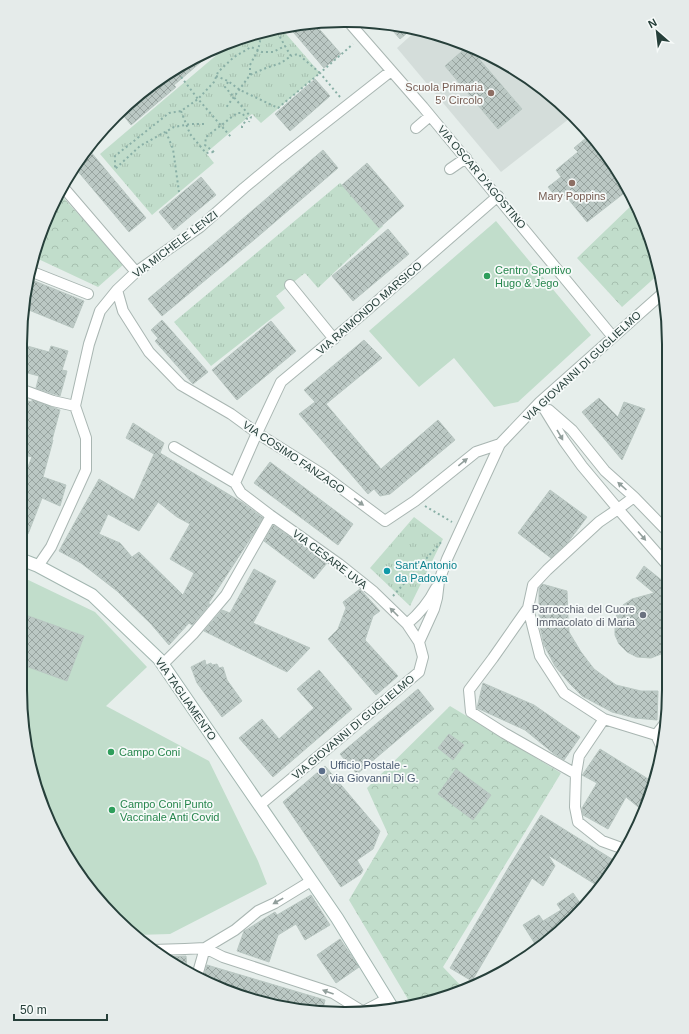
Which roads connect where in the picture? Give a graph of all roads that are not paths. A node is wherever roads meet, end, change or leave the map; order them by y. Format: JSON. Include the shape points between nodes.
{"nodes":[{"id":1,"x":354,"y":27,"type":"edge"},
{"id":2,"x":391,"y":71,"type":"junction"},
{"id":3,"x":430,"y":116,"type":"junction"},
{"id":4,"x":416,"y":128,"type":"dead end"},
{"id":5,"x":466,"y":158,"type":"junction"},
{"id":6,"x":450,"y":169,"type":"dead end"},
{"id":7,"x":67,"y":191,"type":"edge"},
{"id":8,"x":498,"y":196,"type":"junction"},
{"id":9,"x":136,"y":272,"type":"junction"},
{"id":10,"x":35,"y":273,"type":"edge"},
{"id":11,"x":290,"y":285,"type":"dead end"},
{"id":12,"x":117,"y":290,"type":"junction"},
{"id":13,"x":88,"y":294,"type":"dead end"},
{"id":14,"x":658,"y":297,"type":"edge"},
{"id":15,"x":613,"y":337,"type":"junction"},
{"id":16,"x":334,"y":339,"type":"junction"},
{"id":17,"x":27,"y":392,"type":"edge"},
{"id":18,"x":540,"y":402,"type":"junction"},
{"id":19,"x":76,"y":406,"type":"junction"},
{"id":20,"x":257,"y":433,"type":"junction"},
{"id":21,"x":500,"y":444,"type":"junction"},
{"id":22,"x":174,"y":447,"type":"dead end"},
{"id":23,"x":235,"y":483,"type":"junction"},
{"id":24,"x":634,"y":497,"type":"junction"},
{"id":25,"x":618,"y":509,"type":"junction"},
{"id":26,"x":271,"y":516,"type":"junction"},
{"id":27,"x":662,"y":526,"type":"edge"},
{"id":28,"x":662,"y":558,"type":"edge"},
{"id":29,"x":27,"y":562,"type":"edge"},
{"id":30,"x":38,"y":566,"type":"junction"},
{"id":31,"x":439,"y":581,"type":"junction"},
{"id":32,"x":528,"y":608,"type":"junction"},
{"id":33,"x":406,"y":624,"type":"junction"},
{"id":34,"x":419,"y":642,"type":"junction"},
{"id":35,"x":163,"y":664,"type":"junction"},
{"id":36,"x":604,"y":719,"type":"junction"},
{"id":37,"x":659,"y":731,"type":"edge"},
{"id":38,"x":656,"y":735,"type":"junction"},
{"id":39,"x":658,"y":739,"type":"edge"},
{"id":40,"x":576,"y":774,"type":"junction"},
{"id":41,"x":260,"y":805,"type":"junction"},
{"id":42,"x":619,"y":847,"type":"edge"},
{"id":43,"x":312,"y":881,"type":"junction"},
{"id":44,"x":205,"y":948,"type":"junction"},
{"id":45,"x":163,"y":950,"type":"edge"},
{"id":46,"x":198,"y":971,"type":"edge"},
{"id":47,"x":390,"y":1004,"type":"edge"},
{"id":48,"x":355,"y":1006,"type":"edge"}],
"edges":[{"from":1,"to":2,"type":"street","name":"VIA OSCAR D'AGOSTINO"},
{"from":2,"to":3,"type":"street","name":"VIA OSCAR D'AGOSTINO"},
{"from":2,"to":9,"type":"street","name":"VIA MICHELE LENZI","via":[[262,174],[200,228]]},
{"from":3,"to":4,"type":"street"},
{"from":3,"to":5,"type":"street","name":"VIA OSCAR D'AGOSTINO"},
{"from":5,"to":6,"type":"street"},
{"from":5,"to":8,"type":"street","name":"VIA OSCAR D'AGOSTINO"},
{"from":7,"to":9,"type":"street"},
{"from":8,"to":15,"type":"street","name":"VIA OSCAR D'AGOSTINO"},
{"from":8,"to":16,"type":"street","name":"VIA RAIMONDO MARSICO"},
{"from":9,"to":12,"type":"street","name":"VIA MICHELE LENZI"},
{"from":10,"to":13,"type":"street"},
{"from":11,"to":16,"type":"street"},
{"from":12,"to":19,"type":"street","name":"VIA MICHELE LENZI","via":[[100,311],[89,344]]},
{"from":12,"to":20,"type":"street","name":"VIA COSIMO FANZAGO","via":[[123,311],[149,352],[181,385],[231,414]]},
{"from":14,"to":15,"type":"street","name":"VIA GIOVANNI DI GUGLIELMO"},
{"from":15,"to":18,"type":"street","name":"VIA GIOVANNI DI GUGLIELMO"},
{"from":16,"to":20,"type":"street","name":"VIA RAIMONDO MARSICO","via":[[281,382]]},
{"from":17,"to":19,"type":"street"},
{"from":18,"to":21,"type":"street","name":"VIA GIOVANNI DI GUGLIELMO"},
{"from":24,"to":18,"type":"street","one_way":true,"via":[[605,471],[572,430]]},
{"from":18,"to":25,"type":"street","one_way":true,"via":[[582,466]]},
{"from":19,"to":30,"type":"street","name":"VIA MICHELE LENZI","via":[[86,438],[86,470],[50,547]]},
{"from":20,"to":21,"type":"street","name":"VIA COSIMO FANZAGO","one_way":true,"via":[[322,474],[385,521],[415,501],[476,452]]},
{"from":20,"to":23,"type":"street"},
{"from":21,"to":31,"type":"street","name":"VIA GIOVANNI DI GUGLIELMO"},
{"from":22,"to":23,"type":"street","name":"VIA CESARE UVA"},
{"from":23,"to":26,"type":"street","name":"VIA CESARE UVA","via":[[241,493]]},
{"from":24,"to":25,"type":"street"},
{"from":24,"to":27,"type":"street"},
{"from":25,"to":28,"type":"street","one_way":true},
{"from":25,"to":32,"type":"street","via":[[599,522],[533,585]]},
{"from":33,"to":26,"type":"street","name":"VIA CESARE UVA","one_way":true,"via":[[374,592]]},
{"from":26,"to":35,"type":"street","via":[[226,595]]},
{"from":29,"to":30,"type":"street","name":"VIA TAGLIAMENTO"},
{"from":30,"to":35,"type":"street","name":"VIA TAGLIAMENTO","via":[[92,595]]},
{"from":31,"to":33,"type":"street","via":[[423,608]]},
{"from":31,"to":34,"type":"street","name":"VIA GIOVANNI DI GUGLIELMO","via":[[434,609]]},
{"from":32,"to":36,"type":"street","via":[[540,656],[564,693]]},
{"from":32,"to":40,"type":"street","via":[[468,690],[470,712]]},
{"from":33,"to":34,"type":"street","name":"VIA CESARE UVA"},
{"from":34,"to":41,"type":"street","name":"VIA GIOVANNI DI GUGLIELMO","via":[[423,657],[419,672]]},
{"from":35,"to":41,"type":"street","name":"VIA TAGLIAMENTO"},
{"from":36,"to":38,"type":"street"},
{"from":36,"to":40,"type":"street","via":[[580,756]]},
{"from":37,"to":38,"type":"street"},
{"from":38,"to":39,"type":"street"},
{"from":40,"to":42,"type":"street","via":[[575,807],[578,822],[602,841]]},
{"from":41,"to":43,"type":"street","name":"VIA TAGLIAMENTO"},
{"from":43,"to":44,"type":"street","one_way":true,"via":[[258,911],[235,930]]},
{"from":43,"to":47,"type":"street","name":"VIA TAGLIAMENTO"},
{"from":44,"to":45,"type":"street"},
{"from":44,"to":46,"type":"street"},
{"from":48,"to":44,"type":"street","one_way":true,"via":[[333,994],[223,957]]}]}
